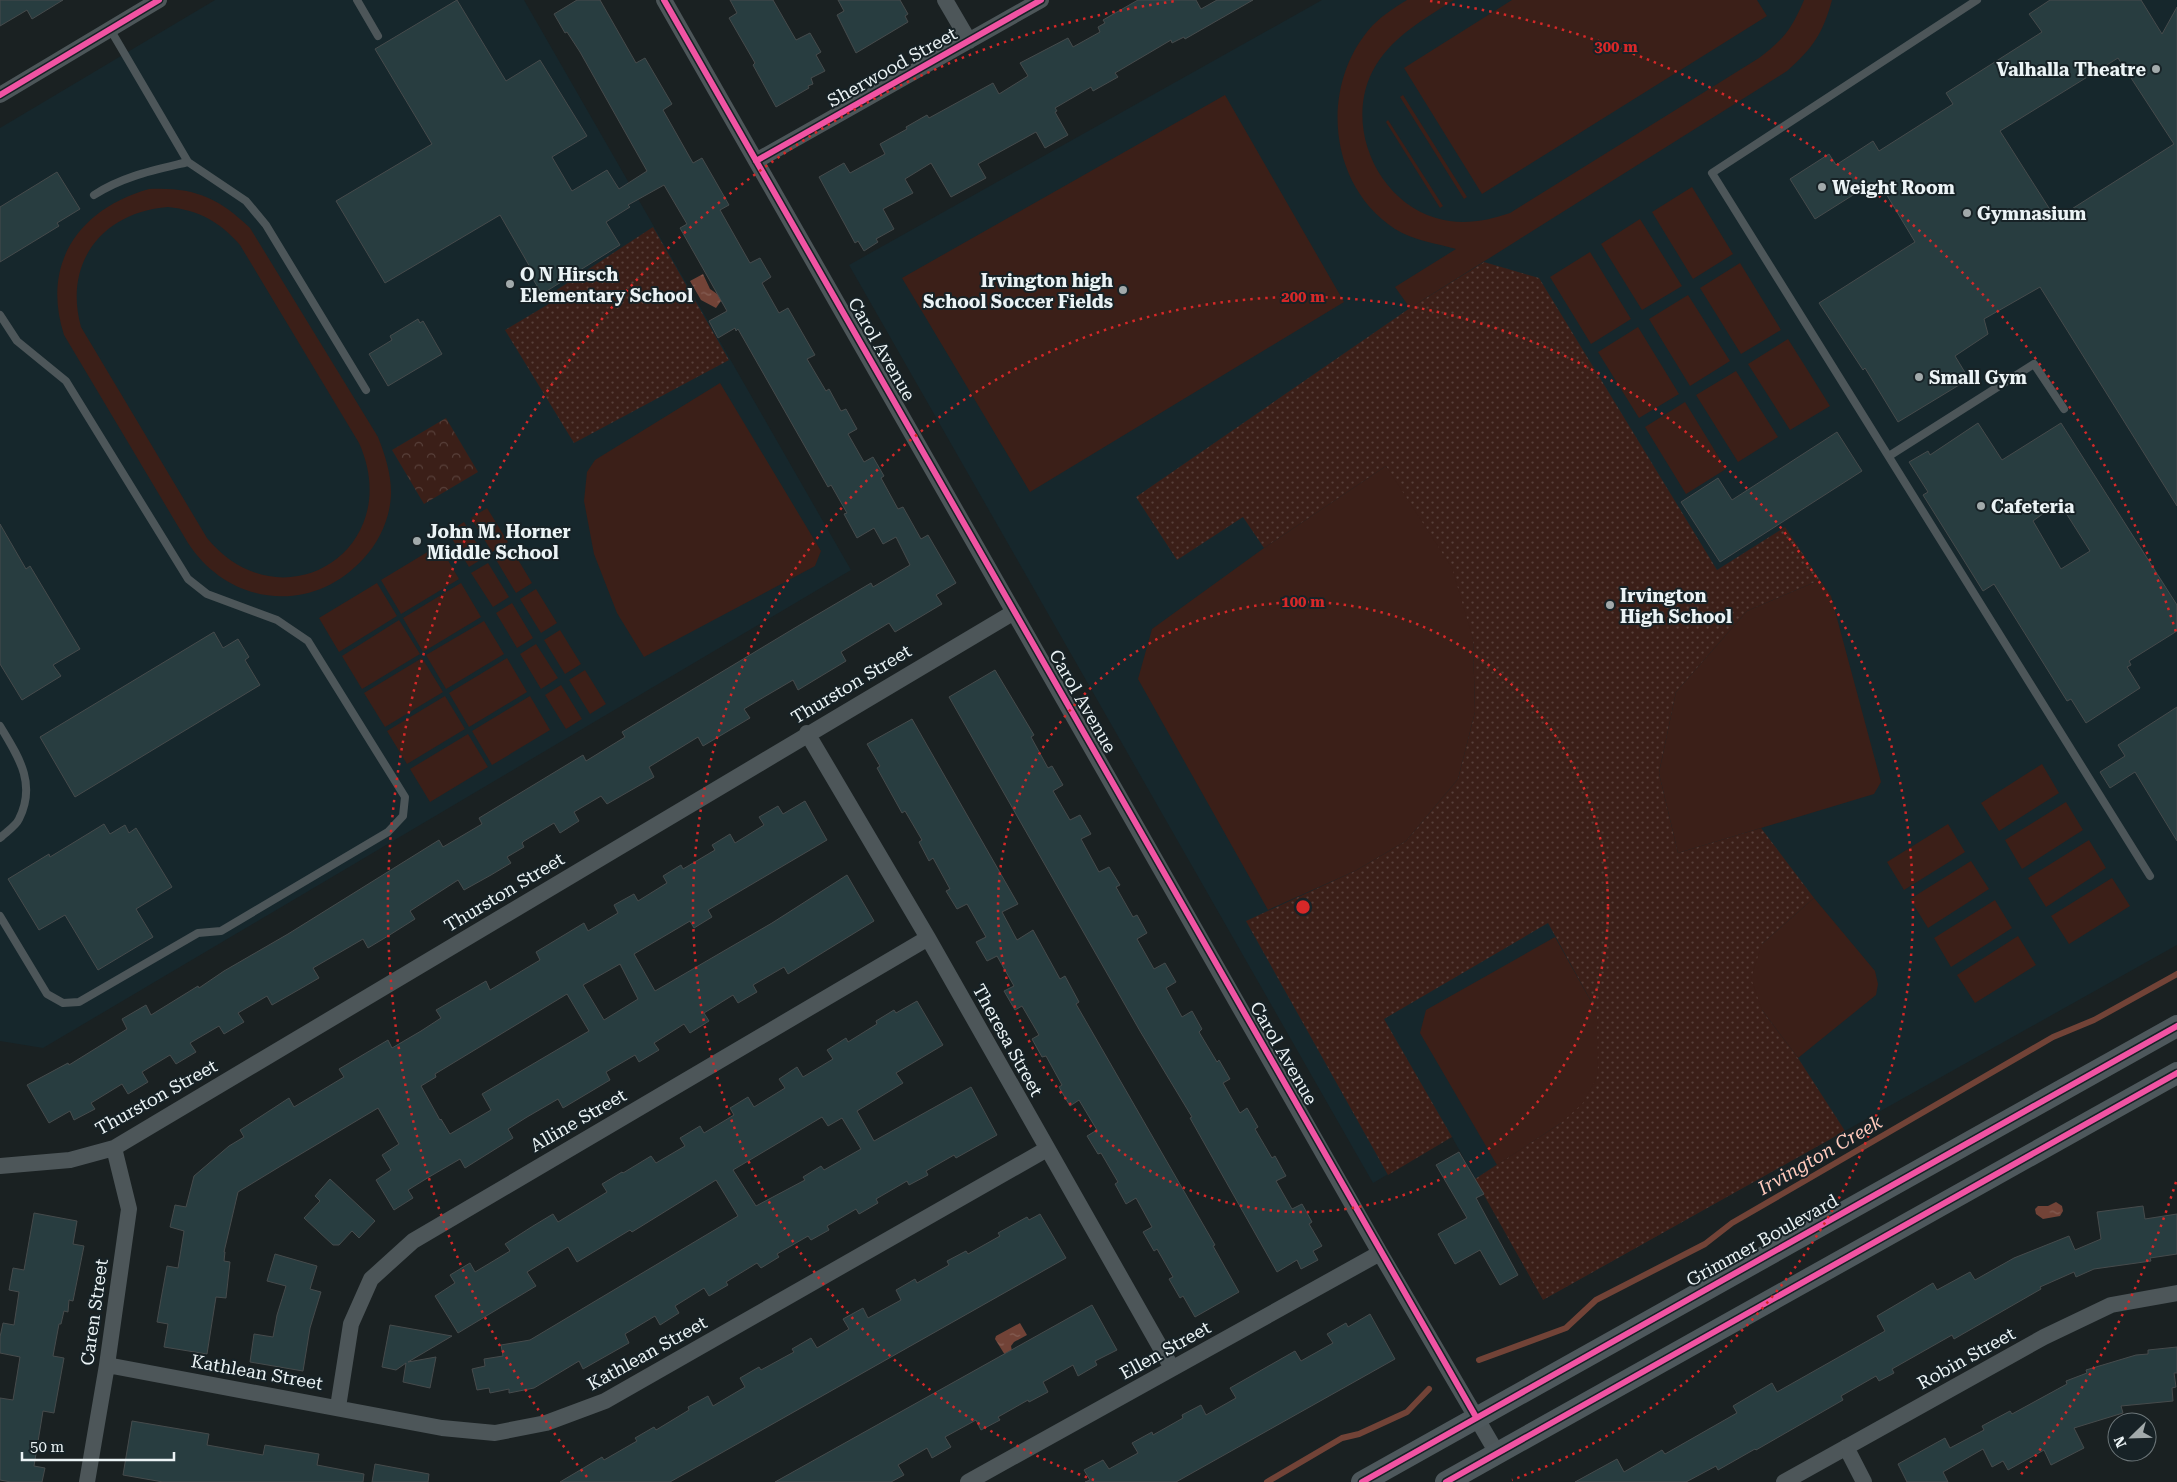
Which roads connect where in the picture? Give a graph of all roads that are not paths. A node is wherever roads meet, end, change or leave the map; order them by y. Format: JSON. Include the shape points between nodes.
{"nodes":[{"id":1,"x":159,"y":0,"type":"edge"},
{"id":2,"x":357,"y":0,"type":"edge"},
{"id":3,"x":664,"y":0,"type":"edge"},
{"id":4,"x":945,"y":0,"type":"edge"},
{"id":5,"x":1041,"y":0,"type":"edge"},
{"id":6,"x":1977,"y":0,"type":"edge"},
{"id":7,"x":110,"y":29,"type":"junction"},
{"id":8,"x":378,"y":36,"type":"dead end"},
{"id":9,"x":969,"y":41,"type":"junction"},
{"id":10,"x":0,"y":95,"type":"edge"},
{"id":11,"x":756,"y":160,"type":"junction"},
{"id":12,"x":188,"y":162,"type":"junction"},
{"id":13,"x":94,"y":195,"type":"dead end"},
{"id":14,"x":0,"y":315,"type":"edge"},
{"id":15,"x":366,"y":390,"type":"dead end"},
{"id":16,"x":2064,"y":410,"type":"dead end"},
{"id":17,"x":1889,"y":456,"type":"junction"},
{"id":18,"x":1014,"y":612,"type":"junction"},
{"id":19,"x":0,"y":726,"type":"edge"},
{"id":20,"x":807,"y":733,"type":"junction"},
{"id":21,"x":0,"y":838,"type":"edge"},
{"id":22,"x":2150,"y":876,"type":"dead end"},
{"id":23,"x":0,"y":916,"type":"edge"},
{"id":24,"x":928,"y":938,"type":"junction"},
{"id":25,"x":2177,"y":1026,"type":"edge"},
{"id":26,"x":2177,"y":1073,"type":"edge"},
{"id":27,"x":114,"y":1148,"type":"junction"},
{"id":28,"x":1047,"y":1149,"type":"junction"},
{"id":29,"x":0,"y":1166,"type":"edge"},
{"id":30,"x":1380,"y":1253,"type":"junction"},
{"id":31,"x":2177,"y":1293,"type":"edge"},
{"id":32,"x":107,"y":1365,"type":"junction"},
{"id":33,"x":1172,"y":1368,"type":"junction"},
{"id":34,"x":338,"y":1407,"type":"junction"},
{"id":35,"x":1476,"y":1417,"type":"junction"},
{"id":36,"x":1846,"y":1447,"type":"junction"},
{"id":37,"x":1497,"y":1453,"type":"junction"},
{"id":38,"x":86,"y":1482,"type":"edge"},
{"id":39,"x":968,"y":1482,"type":"edge"},
{"id":40,"x":1362,"y":1482,"type":"edge"},
{"id":41,"x":1446,"y":1482,"type":"edge"},
{"id":42,"x":1784,"y":1482,"type":"edge"},
{"id":43,"x":1864,"y":1482,"type":"edge"}],
"edges":[{"from":1,"to":7,"type":"street"},
{"from":2,"to":8,"type":"lane"},
{"from":3,"to":11,"type":"street","name":"Carol Avenue"},
{"from":4,"to":9,"type":"street"},
{"from":5,"to":9,"type":"street","name":"Sherwood Street"},
{"from":6,"to":17,"type":"lane","via":[[1712,172]]},
{"from":7,"to":10,"type":"street"},
{"from":7,"to":12,"type":"lane"},
{"from":9,"to":11,"type":"street","name":"Sherwood Street"},
{"from":11,"to":18,"type":"street","name":"Carol Avenue"},
{"from":12,"to":13,"type":"lane","via":[[135,175]]},
{"from":12,"to":15,"type":"lane","via":[[246,201],[266,225]]},
{"from":14,"to":23,"type":"lane","via":[[16,341],[66,381],[188,579],[207,594],[277,620],[308,641],[405,797],[403,816],[388,832],[222,931],[198,933],[79,1002],[63,1003],[47,994]]},
{"from":16,"to":17,"type":"lane","via":[[2034,364]]},
{"from":17,"to":22,"type":"lane"},
{"from":18,"to":20,"type":"street","name":"Thurston Street"},
{"from":18,"to":30,"type":"street","name":"Carol Avenue"},
{"from":19,"to":21,"type":"lane","via":[[22,762],[28,790],[19,820]]},
{"from":20,"to":24,"type":"street","name":"Theresa Street"},
{"from":20,"to":27,"type":"street","name":"Thurston Street"},
{"from":24,"to":28,"type":"street","name":"Theresa Street"},
{"from":24,"to":34,"type":"street","name":"Alline Street","via":[[413,1241],[372,1279],[367,1288],[351,1324]]},
{"from":25,"to":35,"type":"main road","name":"Grimmer Boulevard"},
{"from":26,"to":37,"type":"main road"},
{"from":27,"to":29,"type":"street","name":"Thurston Street","via":[[70,1160]]},
{"from":27,"to":32,"type":"street","name":"Caren Street","via":[[129,1208]]},
{"from":28,"to":33,"type":"street","name":"Theresa Street"},
{"from":28,"to":34,"type":"street","name":"Kathlean Street","via":[[605,1402],[546,1423],[495,1433],[442,1428]]},
{"from":30,"to":33,"type":"street","name":"Ellen Street"},
{"from":30,"to":35,"type":"street","name":"Carol Avenue"},
{"from":31,"to":36,"type":"street","name":"Robin Street","via":[[2112,1306],[2044,1336]]},
{"from":32,"to":34,"type":"street","name":"Kathlean Street"},
{"from":32,"to":38,"type":"street","name":"Caren Street"},
{"from":33,"to":39,"type":"street","name":"Ellen Street"},
{"from":35,"to":37,"type":"street","name":"Carol Avenue"},
{"from":35,"to":40,"type":"main road","name":"Grimmer Boulevard"},
{"from":36,"to":42,"type":"street","name":"Robin Street"},
{"from":36,"to":43,"type":"street"},
{"from":37,"to":41,"type":"main road"}]}
